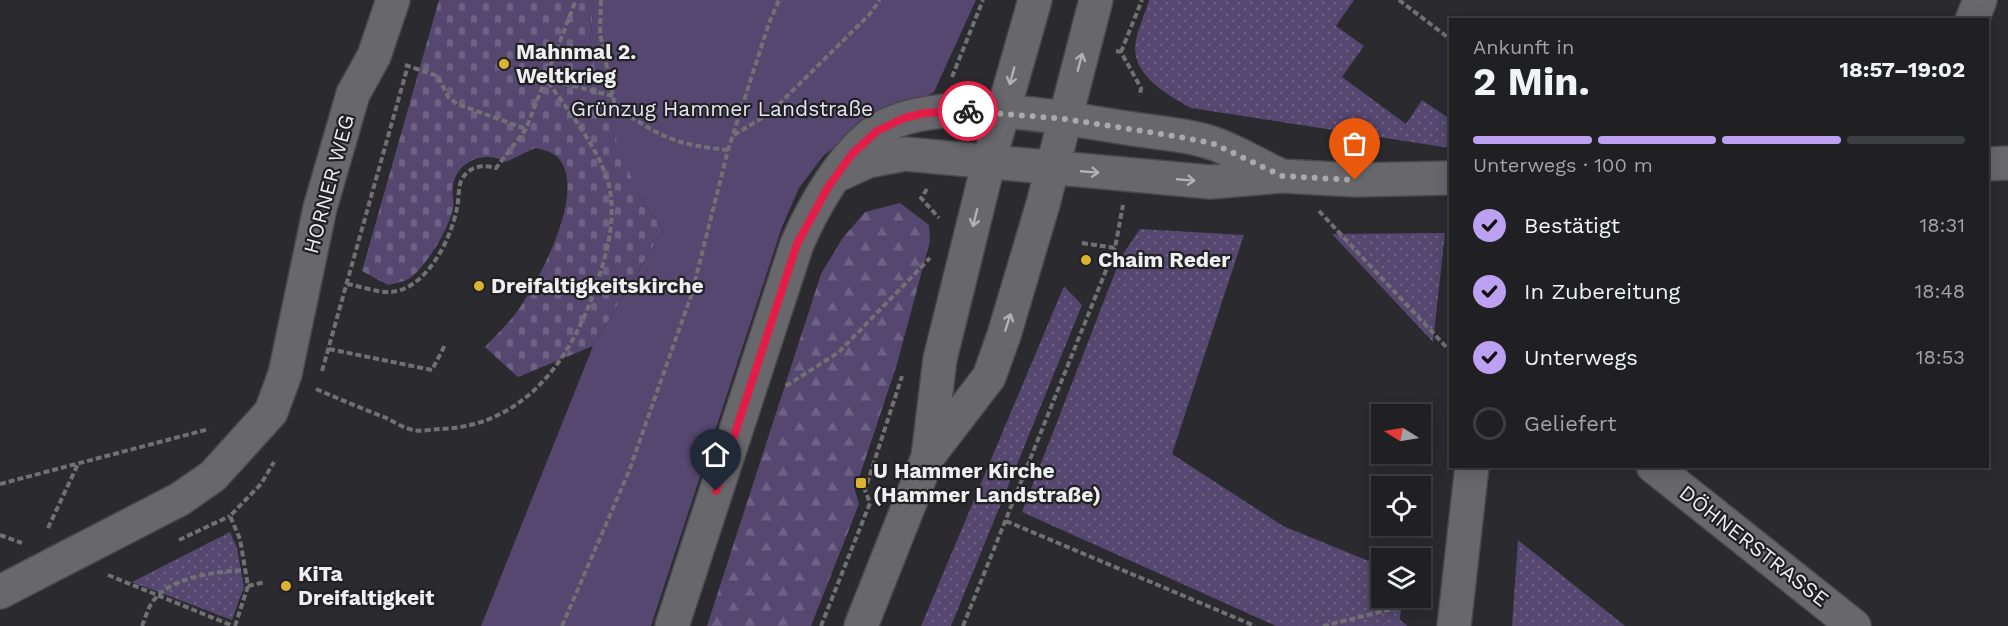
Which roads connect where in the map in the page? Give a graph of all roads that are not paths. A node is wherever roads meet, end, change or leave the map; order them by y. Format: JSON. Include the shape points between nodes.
{"nodes":[{"id":1,"x":393,"y":0,"type":"edge"},
{"id":2,"x":1035,"y":0,"type":"edge"},
{"id":3,"x":1096,"y":0,"type":"edge"},
{"id":4,"x":1980,"y":0,"type":"edge"},
{"id":5,"x":1973,"y":18,"type":"edge"},
{"id":6,"x":1003,"y":112,"type":"junction"},
{"id":7,"x":1065,"y":119,"type":"junction"},
{"id":8,"x":989,"y":161,"type":"junction"},
{"id":9,"x":2008,"y":163,"type":"edge"},
{"id":10,"x":1989,"y":164,"type":"edge"},
{"id":11,"x":1052,"y":168,"type":"junction"},
{"id":12,"x":838,"y":174,"type":"junction"},
{"id":13,"x":1282,"y":176,"type":"junction"},
{"id":14,"x":1449,"y":178,"type":"edge"},
{"id":15,"x":928,"y":457,"type":"junction"},
{"id":16,"x":1472,"y":468,"type":"edge"},
{"id":17,"x":1656,"y":468,"type":"edge"},
{"id":18,"x":0,"y":592,"type":"edge"},
{"id":19,"x":672,"y":626,"type":"edge"},
{"id":20,"x":861,"y":626,"type":"edge"},
{"id":21,"x":1454,"y":626,"type":"edge"},
{"id":22,"x":1854,"y":626,"type":"edge"}],
"edges":[{"from":1,"to":18,"type":"street","name":"HORNER WEG","via":[[374,56],[353,94],[320,208],[285,374],[271,412],[213,476],[180,499]]},
{"from":2,"to":6,"type":"street","one_way":true},
{"from":7,"to":3,"type":"street","one_way":true},
{"from":4,"to":5,"type":"street"},
{"from":6,"to":7,"type":"street"},
{"from":6,"to":8,"type":"street"},
{"from":6,"to":12,"type":"street","via":[[944,111],[904,118],[877,131],[852,154]]},
{"from":7,"to":11,"type":"street"},
{"from":7,"to":13,"type":"street","via":[[1212,143]]},
{"from":8,"to":11,"type":"street"},
{"from":8,"to":12,"type":"street","via":[[891,155]]},
{"from":8,"to":15,"type":"street","one_way":true,"via":[[940,359]]},
{"from":9,"to":10,"type":"street"},
{"from":11,"to":13,"type":"street","one_way":true,"via":[[1210,182]]},
{"from":15,"to":11,"type":"street","one_way":true,"via":[[989,377],[1016,300]]},
{"from":12,"to":19,"type":"street","via":[[816,205],[797,244]]},
{"from":13,"to":14,"type":"street","via":[[1355,180]]},
{"from":15,"to":20,"type":"street"},
{"from":16,"to":21,"type":"street"},
{"from":17,"to":22,"type":"street","name":"DÖHNERSTRASSE"}]}
